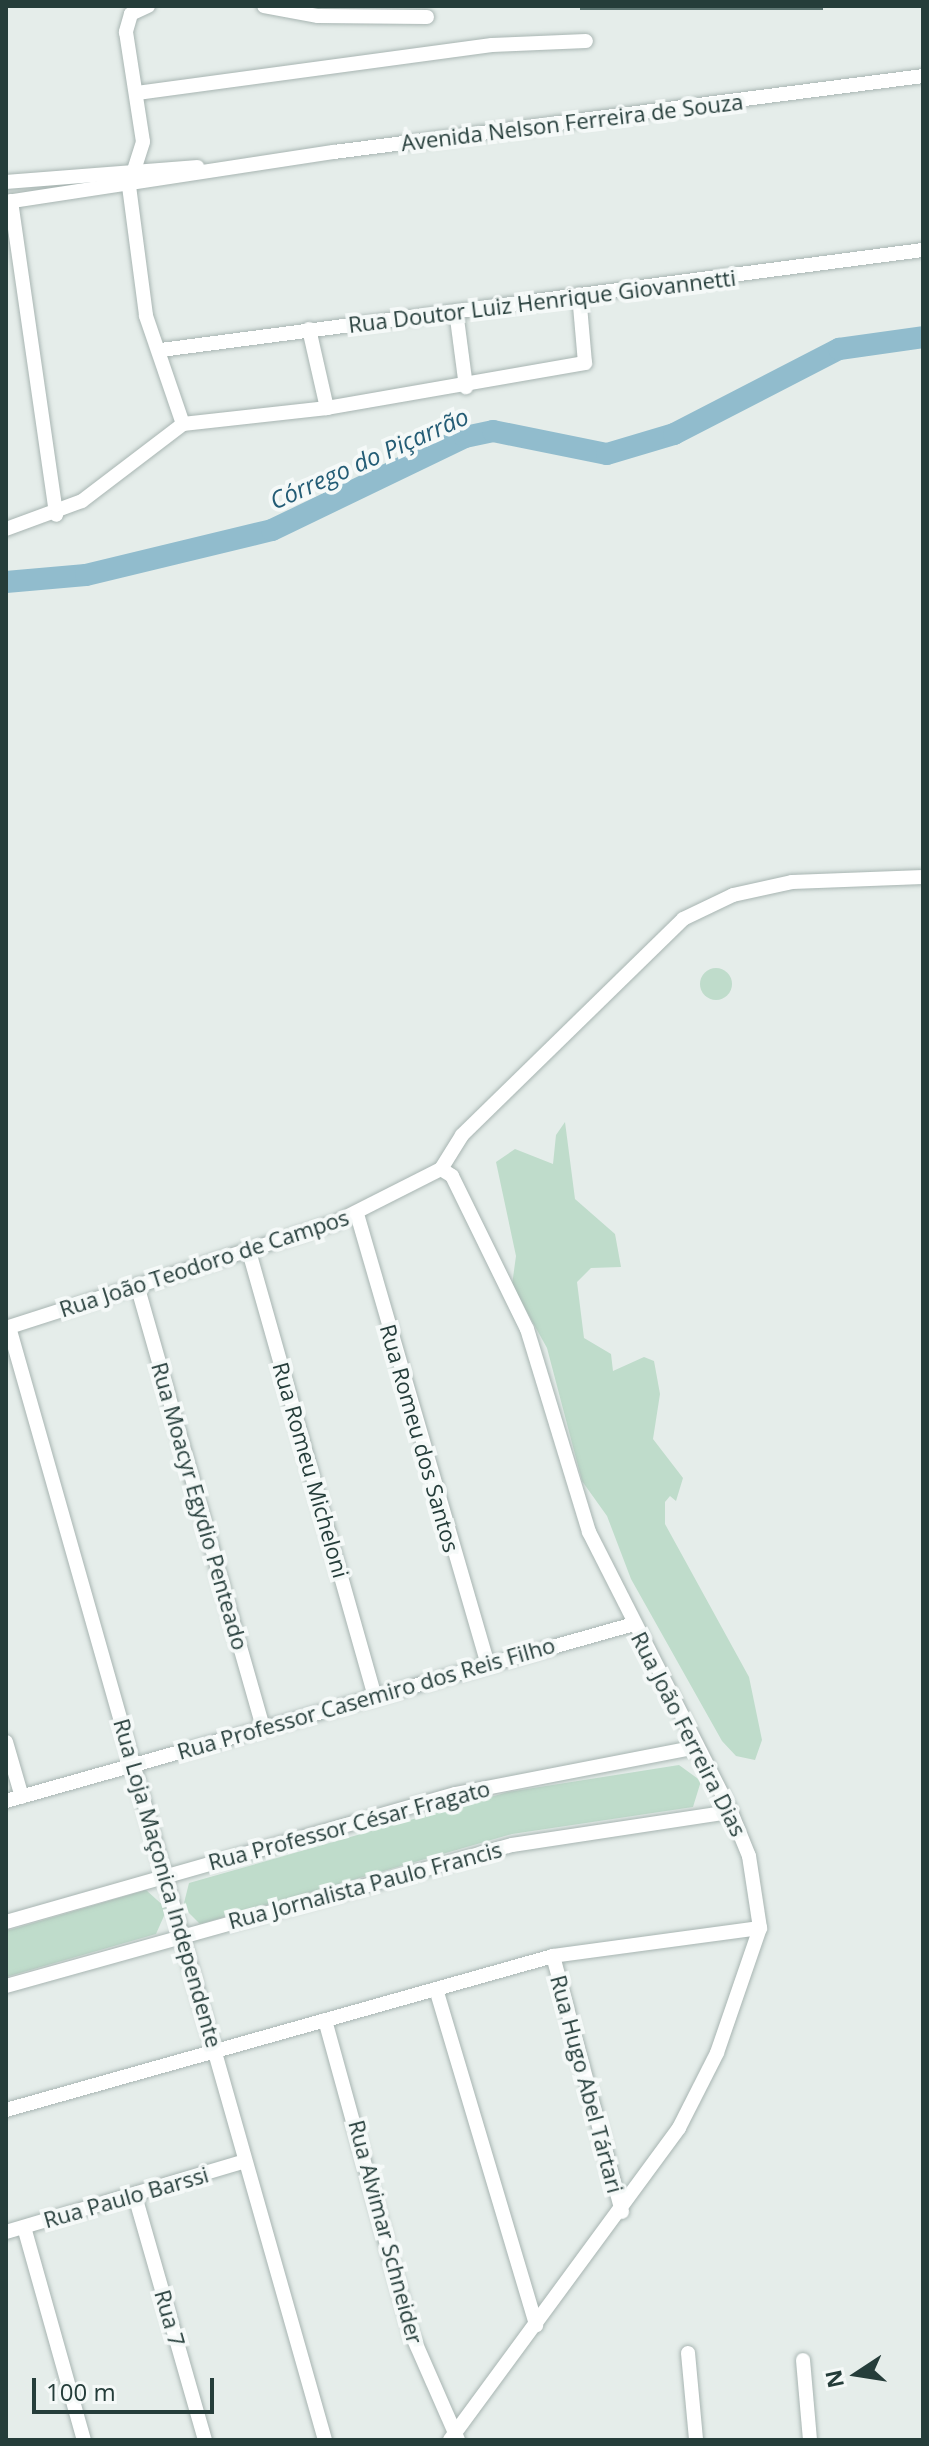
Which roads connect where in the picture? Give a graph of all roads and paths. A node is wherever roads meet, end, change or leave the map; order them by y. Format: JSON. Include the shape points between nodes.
{"nodes":[{"id":1,"x":148,"y":6,"type":"edge"},
{"id":2,"x":264,"y":6,"type":"edge"},
{"id":3,"x":427,"y":17,"type":"dead end"},
{"id":4,"x":586,"y":41,"type":"dead end"},
{"id":5,"x":923,"y":76,"type":"edge"},
{"id":6,"x":137,"y":93,"type":"junction"},
{"id":7,"x":134,"y":168,"type":"junction"},
{"id":8,"x":221,"y":168,"type":"junction"},
{"id":9,"x":6,"y":182,"type":"edge"},
{"id":10,"x":129,"y":186,"type":"junction"},
{"id":11,"x":9,"y":202,"type":"edge"},
{"id":12,"x":923,"y":250,"type":"edge"},
{"id":13,"x":579,"y":294,"type":"junction"},
{"id":14,"x":456,"y":311,"type":"junction"},
{"id":15,"x":309,"y":329,"type":"junction"},
{"id":16,"x":161,"y":350,"type":"junction"},
{"id":17,"x":466,"y":387,"type":"junction"},
{"id":18,"x":327,"y":408,"type":"junction"},
{"id":19,"x":183,"y":424,"type":"junction"},
{"id":20,"x":56,"y":515,"type":"junction"},
{"id":21,"x":6,"y":529,"type":"edge"},
{"id":22,"x":923,"y":877,"type":"edge"},
{"id":23,"x":441,"y":1169,"type":"junction"},
{"id":24,"x":357,"y":1214,"type":"junction"},
{"id":25,"x":248,"y":1248,"type":"junction"},
{"id":26,"x":137,"y":1285,"type":"junction"},
{"id":27,"x":8,"y":1327,"type":"edge"},
{"id":28,"x":634,"y":1624,"type":"junction"},
{"id":29,"x":487,"y":1662,"type":"junction"},
{"id":30,"x":374,"y":1693,"type":"junction"},
{"id":31,"x":263,"y":1727,"type":"junction"},
{"id":32,"x":6,"y":1742,"type":"edge"},
{"id":33,"x":696,"y":1747,"type":"junction"},
{"id":34,"x":134,"y":1764,"type":"junction"},
{"id":35,"x":22,"y":1797,"type":"junction"},
{"id":36,"x":6,"y":1801,"type":"edge"},
{"id":37,"x":731,"y":1812,"type":"junction"},
{"id":38,"x":168,"y":1874,"type":"junction"},
{"id":39,"x":6,"y":1922,"type":"edge"},
{"id":40,"x":760,"y":1928,"type":"junction"},
{"id":41,"x":184,"y":1935,"type":"junction"},
{"id":42,"x":553,"y":1956,"type":"junction"},
{"id":43,"x":6,"y":1986,"type":"edge"},
{"id":44,"x":436,"y":1989,"type":"junction"},
{"id":45,"x":325,"y":2020,"type":"junction"},
{"id":46,"x":216,"y":2051,"type":"junction"},
{"id":47,"x":6,"y":2110,"type":"edge"},
{"id":48,"x":245,"y":2161,"type":"junction"},
{"id":49,"x":135,"y":2196,"type":"junction"},
{"id":50,"x":622,"y":2212,"type":"junction"},
{"id":51,"x":24,"y":2227,"type":"junction"},
{"id":52,"x":6,"y":2232,"type":"edge"},
{"id":53,"x":536,"y":2325,"type":"junction"},
{"id":54,"x":688,"y":2353,"type":"dead end"},
{"id":55,"x":803,"y":2360,"type":"dead end"},
{"id":56,"x":454,"y":2437,"type":"edge"},
{"id":57,"x":84,"y":2440,"type":"edge"},
{"id":58,"x":205,"y":2440,"type":"edge"},
{"id":59,"x":325,"y":2440,"type":"edge"},
{"id":60,"x":696,"y":2440,"type":"edge"},
{"id":61,"x":810,"y":2440,"type":"edge"}],
"edges":[{"from":1,"to":6,"type":"street","via":[[131,14],[126,32]]},
{"from":2,"to":3,"type":"street","via":[[318,16]]},
{"from":4,"to":6,"type":"street","via":[[492,45]]},
{"from":5,"to":8,"type":"street","name":"Avenida Nelson Ferreira de Souza"},
{"from":6,"to":7,"type":"street","via":[[143,142]]},
{"from":7,"to":8,"type":"street","name":"Avenida Nelson Ferreira de Souza"},
{"from":7,"to":9,"type":"street","name":"Avenida Nelson Ferreira de Souza"},
{"from":7,"to":10,"type":"street"},
{"from":8,"to":10,"type":"street","name":"Avenida Nelson Ferreira de Souza"},
{"from":10,"to":11,"type":"street","name":"Avenida Nelson Ferreira de Souza"},
{"from":10,"to":16,"type":"street","via":[[146,316]]},
{"from":11,"to":20,"type":"street"},
{"from":12,"to":13,"type":"street","name":"Rua Doutor Luiz Henrique Giovannetti","via":[[654,290]]},
{"from":13,"to":14,"type":"street","name":"Rua Doutor Luiz Henrique Giovannetti"},
{"from":13,"to":17,"type":"street","via":[[588,355],[574,366]]},
{"from":14,"to":15,"type":"street","name":"Rua Doutor Luiz Henrique Giovannetti"},
{"from":14,"to":17,"type":"street"},
{"from":15,"to":16,"type":"street","name":"Rua Doutor Luiz Henrique Giovannetti"},
{"from":15,"to":18,"type":"street"},
{"from":16,"to":19,"type":"street"},
{"from":17,"to":18,"type":"street"},
{"from":18,"to":19,"type":"street"},
{"from":19,"to":20,"type":"street"},
{"from":20,"to":21,"type":"street"},
{"from":22,"to":23,"type":"street","via":[[792,882],[733,895],[683,919],[462,1135]]},
{"from":23,"to":24,"type":"street","name":"Rua João Teodoro de Campos"},
{"from":23,"to":28,"type":"street","name":"Rua João Ferreira Dias","via":[[452,1176],[518,1309],[581,1511]]},
{"from":24,"to":25,"type":"street","name":"Rua João Teodoro de Campos"},
{"from":24,"to":29,"type":"street","name":"Rua Romeu dos Santos"},
{"from":25,"to":26,"type":"street","name":"Rua João Teodoro de Campos"},
{"from":25,"to":30,"type":"street","name":"Rua Romeu Micheloni"},
{"from":26,"to":27,"type":"street","name":"Rua João Teodoro de Campos"},
{"from":26,"to":31,"type":"street","name":"Rua Moacyr Egydio Penteado"},
{"from":27,"to":34,"type":"street","name":"Rua Loja Maçonica Independente"},
{"from":28,"to":29,"type":"street","name":"Rua Professor Casemiro dos Reis Filho"},
{"from":28,"to":33,"type":"street","name":"Rua João Ferreira Dias"},
{"from":29,"to":30,"type":"street","name":"Rua Professor Casemiro dos Reis Filho"},
{"from":30,"to":31,"type":"street","name":"Rua Professor Casemiro dos Reis Filho"},
{"from":31,"to":34,"type":"street","name":"Rua Professor Casemiro dos Reis Filho"},
{"from":32,"to":35,"type":"street"},
{"from":33,"to":37,"type":"street","name":"Rua João Ferreira Dias"},
{"from":33,"to":38,"type":"street","name":"Rua Professor César Fragato","via":[[455,1794]]},
{"from":34,"to":35,"type":"street","name":"Rua Professor Casemiro dos Reis Filho"},
{"from":34,"to":38,"type":"street","name":"Rua Loja Maçonica Independente"},
{"from":35,"to":36,"type":"street","name":"Rua Professor Casemiro dos Reis Filho"},
{"from":37,"to":40,"type":"street","name":"Rua João Ferreira Dias","via":[[749,1856]]},
{"from":37,"to":41,"type":"street","name":"Rua Jornalista Paulo Francis","via":[[558,1834]]},
{"from":38,"to":39,"type":"street","name":"Rua Professor César Fragato"},
{"from":38,"to":41,"type":"street","name":"Rua Loja Maçonica Independente"},
{"from":40,"to":42,"type":"street"},
{"from":40,"to":50,"type":"street","name":"Rua João Ferreira Dias","via":[[699,2092]]},
{"from":41,"to":43,"type":"street","name":"Rua Jornalista Paulo Francis"},
{"from":41,"to":46,"type":"street","name":"Rua Loja Maçonica Independente"},
{"from":42,"to":44,"type":"street"},
{"from":42,"to":50,"type":"street","name":"Rua Hugo Abel Tártari"},
{"from":44,"to":45,"type":"street"},
{"from":44,"to":53,"type":"street"},
{"from":45,"to":46,"type":"street"},
{"from":45,"to":56,"type":"street","name":"Rua Alvimar Schneider","via":[[412,2335]]},
{"from":46,"to":47,"type":"street"},
{"from":46,"to":48,"type":"street","name":"Rua Loja Maçonica Independente"},
{"from":48,"to":49,"type":"street","name":"Rua Paulo Barssi"},
{"from":48,"to":59,"type":"street","name":"Rua Loja Maçonica Independente"},
{"from":49,"to":51,"type":"street","name":"Rua Paulo Barssi"},
{"from":49,"to":58,"type":"street","name":"Rua 7"},
{"from":50,"to":53,"type":"street","name":"Rua João Ferreira Dias"},
{"from":51,"to":52,"type":"street","name":"Rua Paulo Barssi"},
{"from":51,"to":57,"type":"street"},
{"from":53,"to":56,"type":"street","name":"Rua João Ferreira Dias"},
{"from":54,"to":60,"type":"street"},
{"from":55,"to":61,"type":"street"}]}
